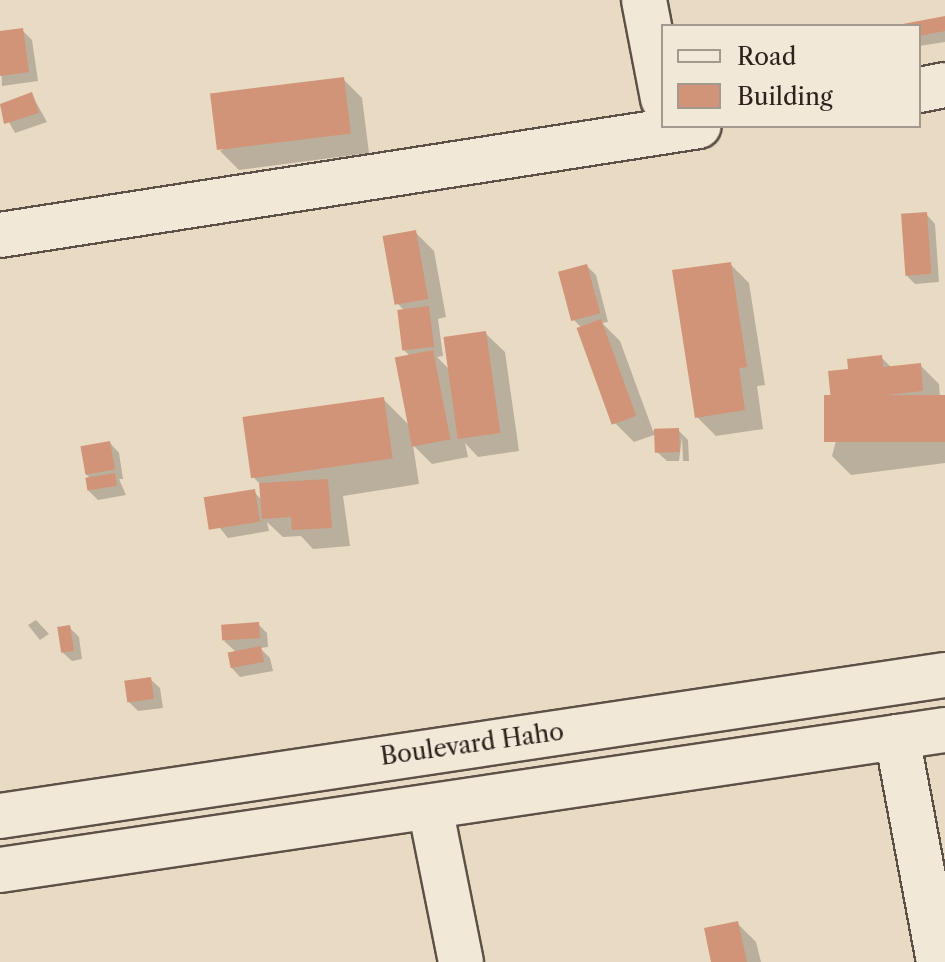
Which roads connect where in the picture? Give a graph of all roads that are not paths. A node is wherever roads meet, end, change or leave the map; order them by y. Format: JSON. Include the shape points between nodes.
{"nodes":[{"id":1,"x":644,"y":0,"type":"edge"},
{"id":2,"x":661,"y":66,"type":"edge"},
{"id":3,"x":945,"y":85,"type":"edge"},
{"id":4,"x":921,"y":90,"type":"edge"},
{"id":5,"x":661,"y":122,"type":"edge"},
{"id":6,"x":0,"y":235,"type":"edge"},
{"id":7,"x":945,"y":675,"type":"edge"},
{"id":8,"x":945,"y":730,"type":"edge"},
{"id":9,"x":897,"y":737,"type":"junction"},
{"id":10,"x":430,"y":807,"type":"junction"},
{"id":11,"x":0,"y":816,"type":"edge"},
{"id":12,"x":0,"y":870,"type":"edge"},
{"id":13,"x":461,"y":962,"type":"edge"},
{"id":14,"x":939,"y":962,"type":"edge"}],
"edges":[{"from":1,"to":2,"type":"main road"},
{"from":3,"to":4,"type":"main road"},
{"from":5,"to":6,"type":"main road"},
{"from":7,"to":11,"type":"main road","name":"Boulevard Haho"},
{"from":8,"to":9,"type":"main road"},
{"from":9,"to":10,"type":"main road"},
{"from":9,"to":14,"type":"main road"},
{"from":10,"to":12,"type":"main road"},
{"from":10,"to":13,"type":"main road"}]}
